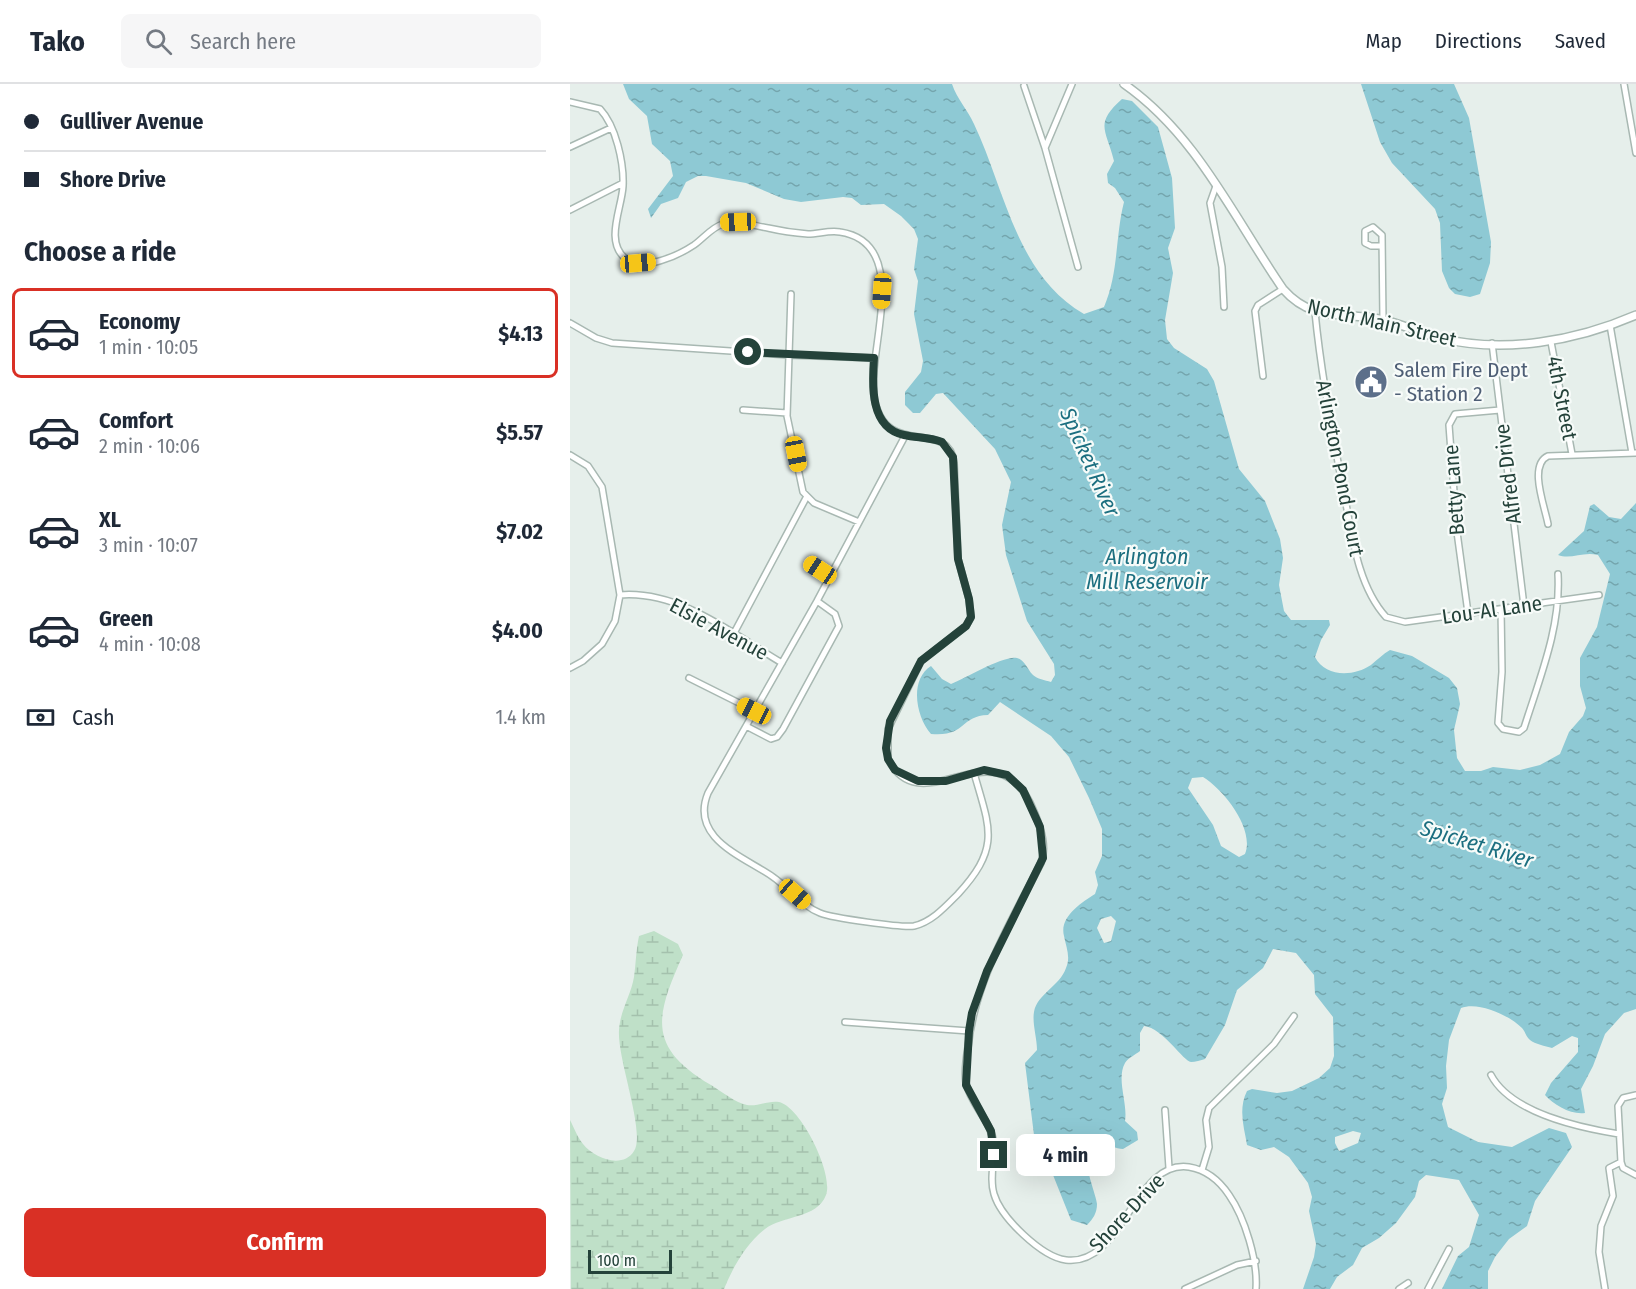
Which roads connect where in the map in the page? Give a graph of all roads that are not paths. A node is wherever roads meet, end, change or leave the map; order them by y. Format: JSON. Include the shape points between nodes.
{"nodes":[{"id":1,"x":1072,"y":84,"type":"edge"},
{"id":2,"x":1124,"y":84,"type":"edge"},
{"id":3,"x":1624,"y":84,"type":"edge"},
{"id":4,"x":1024,"y":86,"type":"dead end"},
{"id":5,"x":570,"y":102,"type":"edge"},
{"id":6,"x":611,"y":128,"type":"junction"},
{"id":7,"x":570,"y":147,"type":"edge"},
{"id":8,"x":1045,"y":148,"type":"junction"},
{"id":9,"x":1636,"y":153,"type":"edge"},
{"id":10,"x":623,"y":183,"type":"junction"},
{"id":11,"x":1216,"y":186,"type":"junction"},
{"id":12,"x":570,"y":210,"type":"edge"},
{"id":13,"x":1382,"y":246,"type":"dead end"},
{"id":14,"x":1078,"y":267,"type":"dead end"},
{"id":15,"x":1283,"y":290,"type":"junction"},
{"id":16,"x":791,"y":294,"type":"dead end"},
{"id":17,"x":1224,"y":307,"type":"dead end"},
{"id":18,"x":1315,"y":312,"type":"junction"},
{"id":19,"x":1636,"y":315,"type":"edge"},
{"id":20,"x":1383,"y":319,"type":"junction"},
{"id":21,"x":570,"y":323,"type":"edge"},
{"id":22,"x":1610,"y":325,"type":"junction"},
{"id":23,"x":1551,"y":342,"type":"junction"},
{"id":24,"x":1492,"y":343,"type":"junction"},
{"id":25,"x":788,"y":356,"type":"junction"},
{"id":26,"x":874,"y":358,"type":"junction"},
{"id":27,"x":1263,"y":376,"type":"dead end"},
{"id":28,"x":743,"y":410,"type":"dead end"},
{"id":29,"x":1500,"y":410,"type":"junction"},
{"id":30,"x":787,"y":412,"type":"junction"},
{"id":31,"x":905,"y":436,"type":"junction"},
{"id":32,"x":1634,"y":453,"type":"edge"},
{"id":33,"x":1572,"y":454,"type":"junction"},
{"id":34,"x":570,"y":455,"type":"edge"},
{"id":35,"x":806,"y":498,"type":"junction"},
{"id":36,"x":859,"y":522,"type":"junction"},
{"id":37,"x":1548,"y":524,"type":"dead end"},
{"id":38,"x":809,"y":563,"type":"dead end"},
{"id":39,"x":1558,"y":574,"type":"dead end"},
{"id":40,"x":830,"y":577,"type":"junction"},
{"id":41,"x":620,"y":595,"type":"junction"},
{"id":42,"x":1599,"y":595,"type":"dead end"},
{"id":43,"x":817,"y":601,"type":"junction"},
{"id":44,"x":1559,"y":601,"type":"junction"},
{"id":45,"x":1524,"y":606,"type":"junction"},
{"id":46,"x":1500,"y":609,"type":"junction"},
{"id":47,"x":1468,"y":613,"type":"junction"},
{"id":48,"x":1386,"y":618,"type":"joint"},
{"id":49,"x":733,"y":634,"type":"junction"},
{"id":50,"x":782,"y":663,"type":"junction"},
{"id":51,"x":570,"y":668,"type":"edge"},
{"id":52,"x":690,"y":678,"type":"dead end"},
{"id":53,"x":754,"y":711,"type":"junction"},
{"id":54,"x":746,"y":726,"type":"junction"},
{"id":55,"x":974,"y":773,"type":"junction"},
{"id":56,"x":1294,"y":1016,"type":"dead end"},
{"id":57,"x":845,"y":1022,"type":"dead end"},
{"id":58,"x":969,"y":1031,"type":"junction"},
{"id":59,"x":1492,"y":1077,"type":"dead end"},
{"id":60,"x":1636,"y":1095,"type":"edge"},
{"id":61,"x":1165,"y":1110,"type":"dead end"},
{"id":62,"x":1619,"y":1134,"type":"junction"},
{"id":63,"x":1621,"y":1162,"type":"junction"},
{"id":64,"x":1169,"y":1168,"type":"junction"},
{"id":65,"x":1202,"y":1170,"type":"junction"},
{"id":66,"x":1636,"y":1175,"type":"edge"},
{"id":67,"x":1449,"y":1249,"type":"dead end"},
{"id":68,"x":1256,"y":1261,"type":"junction"},
{"id":69,"x":1408,"y":1283,"type":"dead end"},
{"id":70,"x":1200,"y":1286,"type":"edge"},
{"id":71,"x":1185,"y":1289,"type":"edge"},
{"id":72,"x":1256,"y":1289,"type":"edge"},
{"id":73,"x":1399,"y":1289,"type":"edge"},
{"id":74,"x":1428,"y":1289,"type":"edge"},
{"id":75,"x":1605,"y":1289,"type":"edge"}],
"edges":[{"from":1,"to":8,"type":"street"},
{"from":2,"to":11,"type":"street","name":"North Main Street","via":[[1170,121]]},
{"from":3,"to":9,"type":"street"},
{"from":4,"to":8,"type":"street"},
{"from":5,"to":6,"type":"street","name":"Shore Drive","via":[[600,109]]},
{"from":6,"to":7,"type":"street"},
{"from":6,"to":10,"type":"street","name":"Shore Drive"},
{"from":8,"to":14,"type":"street"},
{"from":10,"to":12,"type":"street"},
{"from":10,"to":26,"type":"street","name":"Shore Drive","via":[[616,242],[621,254],[631,262],[669,257],[693,246],[725,223],[809,234],[841,232],[865,243],[874,253],[882,278]]},
{"from":11,"to":15,"type":"street","name":"North Main Street"},
{"from":11,"to":17,"type":"street","via":[[1210,203],[1222,267]]},
{"from":13,"to":20,"type":"street"},
{"from":15,"to":18,"type":"street","name":"North Main Street"},
{"from":15,"to":27,"type":"street","via":[[1255,311]]},
{"from":16,"to":25,"type":"street"},
{"from":18,"to":20,"type":"street","name":"North Main Street"},
{"from":18,"to":48,"type":"street","name":"Arlington Pond Court","via":[[1324,398],[1351,533],[1365,580]]},
{"from":19,"to":22,"type":"street","name":"North Main Street"},
{"from":20,"to":24,"type":"street","name":"North Main Street","via":[[1442,339]]},
{"from":21,"to":25,"type":"street","via":[[612,343]]},
{"from":22,"to":23,"type":"street","name":"North Main Street"},
{"from":22,"to":32,"type":"street"},
{"from":23,"to":24,"type":"street","name":"North Main Street"},
{"from":23,"to":33,"type":"street","name":"4th Street"},
{"from":24,"to":29,"type":"street","name":"Alfred Drive"},
{"from":25,"to":26,"type":"street"},
{"from":25,"to":30,"type":"street"},
{"from":26,"to":31,"type":"street","name":"Shore Drive","via":[[874,396],[879,415],[886,426]]},
{"from":28,"to":30,"type":"street"},
{"from":29,"to":45,"type":"street","name":"Alfred Drive"},
{"from":29,"to":47,"type":"street","name":"Betty Lane","via":[[1455,414],[1449,425]]},
{"from":30,"to":35,"type":"street"},
{"from":31,"to":36,"type":"street"},
{"from":31,"to":55,"type":"street","name":"Shore Drive","via":[[942,442],[953,457],[958,559],[972,613],[966,626],[921,661],[890,721],[887,756],[900,773],[925,783]]},
{"from":32,"to":33,"type":"street"},
{"from":33,"to":37,"type":"street","via":[[1548,456],[1539,463]]},
{"from":34,"to":41,"type":"street","via":[[588,466],[602,487]]},
{"from":35,"to":36,"type":"street"},
{"from":35,"to":49,"type":"street"},
{"from":36,"to":40,"type":"street"},
{"from":38,"to":40,"type":"street"},
{"from":39,"to":44,"type":"street"},
{"from":40,"to":43,"type":"street"},
{"from":41,"to":49,"type":"street","name":"Elsie Avenue","via":[[642,594],[668,600]]},
{"from":41,"to":51,"type":"street","via":[[615,621],[602,644]]},
{"from":42,"to":44,"type":"street","name":"Lou-Al Lane"},
{"from":43,"to":50,"type":"street"},
{"from":43,"to":54,"type":"street","via":[[836,614],[838,629],[779,735],[771,739]]},
{"from":44,"to":45,"type":"street","name":"Lou-Al Lane"},
{"from":44,"to":46,"type":"street","via":[[1547,656],[1524,728],[1519,732],[1503,729],[1498,723],[1502,672]]},
{"from":45,"to":46,"type":"street","name":"Lou-Al Lane"},
{"from":46,"to":47,"type":"street","name":"Lou-Al Lane"},
{"from":47,"to":48,"type":"street","name":"Lou-Al Lane","via":[[1405,622]]},
{"from":49,"to":50,"type":"street","name":"Elsie Avenue"},
{"from":50,"to":53,"type":"street"},
{"from":52,"to":53,"type":"street"},
{"from":53,"to":54,"type":"street"},
{"from":54,"to":55,"type":"street","via":[[705,800],[710,831],[723,846],[772,876],[810,908],[827,915],[909,926],[927,921],[955,897],[980,866],[989,844]]},
{"from":55,"to":58,"type":"street","name":"Shore Drive","via":[[998,771],[1018,784],[1036,815],[1044,851],[987,971]]},
{"from":56,"to":65,"type":"street","via":[[1274,1044],[1209,1108],[1209,1147]]},
{"from":57,"to":58,"type":"street"},
{"from":58,"to":64,"type":"street","name":"Shore Drive","via":[[966,1085],[991,1131],[994,1195],[1007,1219],[1053,1255],[1078,1260],[1091,1254],[1111,1236],[1154,1180]]},
{"from":59,"to":62,"type":"street","via":[[1513,1097],[1539,1113],[1591,1130]]},
{"from":60,"to":62,"type":"street","via":[[1619,1103]]},
{"from":61,"to":64,"type":"street"},
{"from":62,"to":63,"type":"street"},
{"from":63,"to":66,"type":"street","via":[[1623,1168]]},
{"from":63,"to":75,"type":"street","via":[[1610,1168],[1613,1196],[1600,1232],[1599,1260]]},
{"from":64,"to":65,"type":"street","name":"Shore Drive"},
{"from":65,"to":68,"type":"street","via":[[1220,1183],[1232,1200]]},
{"from":67,"to":74,"type":"street"},
{"from":68,"to":70,"type":"street","via":[[1237,1265]]},
{"from":68,"to":72,"type":"street"},
{"from":69,"to":73,"type":"street"},
{"from":70,"to":71,"type":"street"}]}
